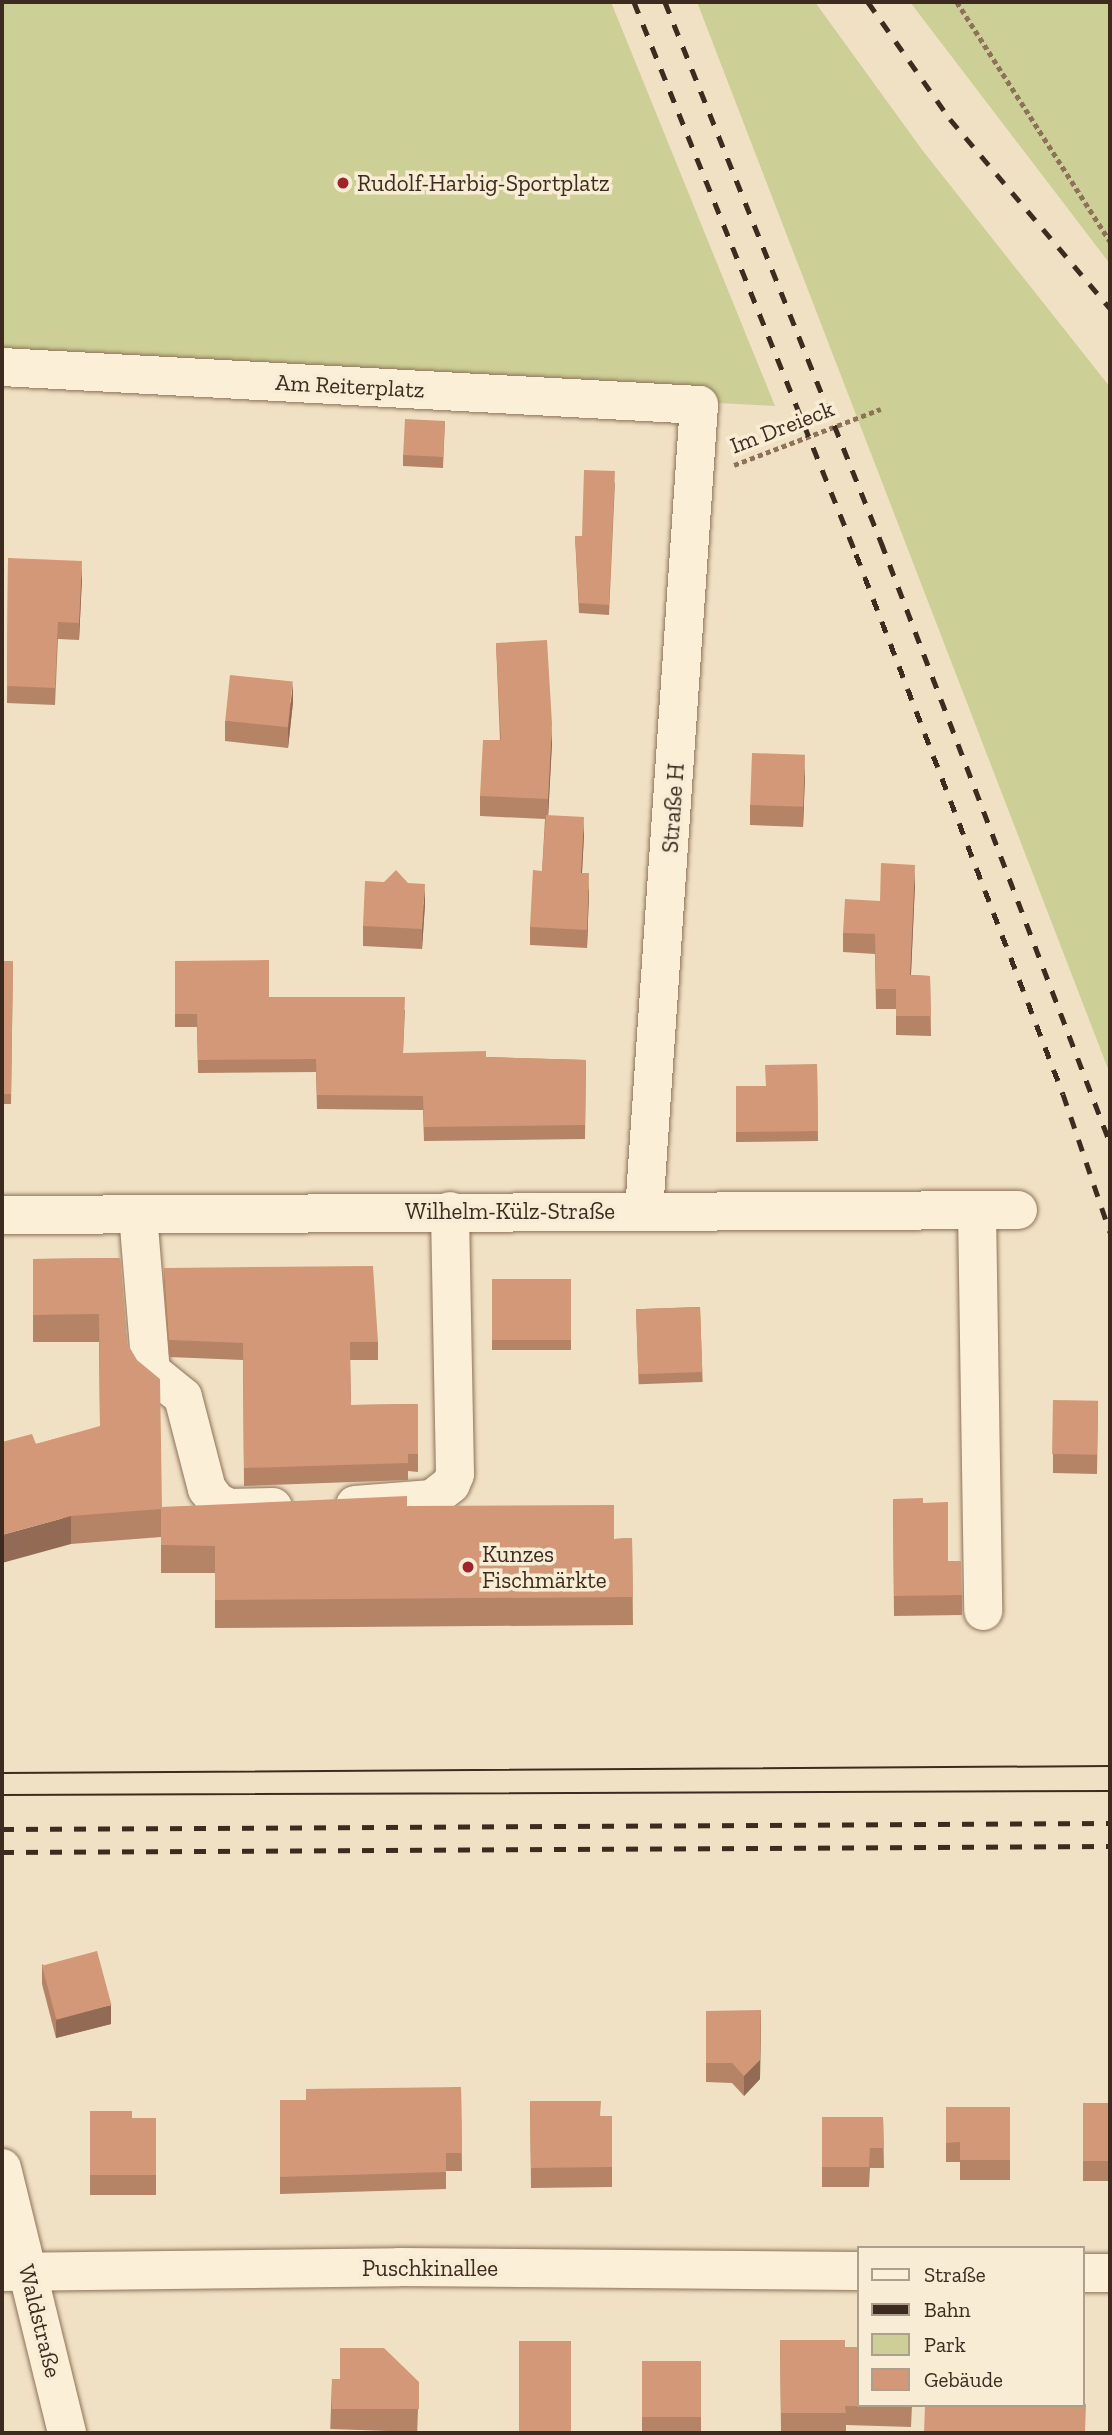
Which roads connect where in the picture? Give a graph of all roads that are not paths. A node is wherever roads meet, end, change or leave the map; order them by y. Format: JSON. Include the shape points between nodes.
{"nodes":[{"id":1,"x":2,"y":367,"type":"edge"},
{"id":2,"x":699,"y":405,"type":"joint"},
{"id":3,"x":1018,"y":1210,"type":"dead end"},
{"id":4,"x":450,"y":1211,"type":"junction"},
{"id":5,"x":644,"y":1211,"type":"junction"},
{"id":6,"x":977,"y":1211,"type":"junction"},
{"id":7,"x":138,"y":1214,"type":"junction"},
{"id":8,"x":2,"y":1215,"type":"edge"},
{"id":9,"x":983,"y":1611,"type":"dead end"},
{"id":10,"x":2,"y":2168,"type":"edge"},
{"id":11,"x":856,"y":2271,"type":"edge"},
{"id":12,"x":15,"y":2272,"type":"edge"},
{"id":13,"x":1084,"y":2273,"type":"edge"},
{"id":14,"x":1110,"y":2273,"type":"edge"},
{"id":15,"x":67,"y":2433,"type":"edge"}],
"edges":[{"from":1,"to":2,"type":"street","name":"Am Reiterplatz"},
{"from":2,"to":5,"type":"street","name":"Straße H"},
{"from":3,"to":6,"type":"street","name":"Wilhelm-Külz-Straße"},
{"from":4,"to":5,"type":"street","name":"Wilhelm-Külz-Straße"},
{"from":4,"to":7,"type":"street","name":"Wilhelm-Külz-Straße"},
{"from":4,"to":7,"type":"street","via":[[455,1474],[451,1484],[432,1499],[230,1508],[207,1489],[183,1397],[150,1371],[146,1362]]},
{"from":5,"to":6,"type":"street","name":"Wilhelm-Külz-Straße"},
{"from":6,"to":9,"type":"street"},
{"from":7,"to":8,"type":"street","name":"Wilhelm-Külz-Straße"},
{"from":10,"to":12,"type":"street","name":"Waldstraße"},
{"from":11,"to":12,"type":"street","name":"Puschkinallee","via":[[399,2267]]},
{"from":12,"to":15,"type":"street","name":"Waldstraße"},
{"from":13,"to":14,"type":"street"}]}
